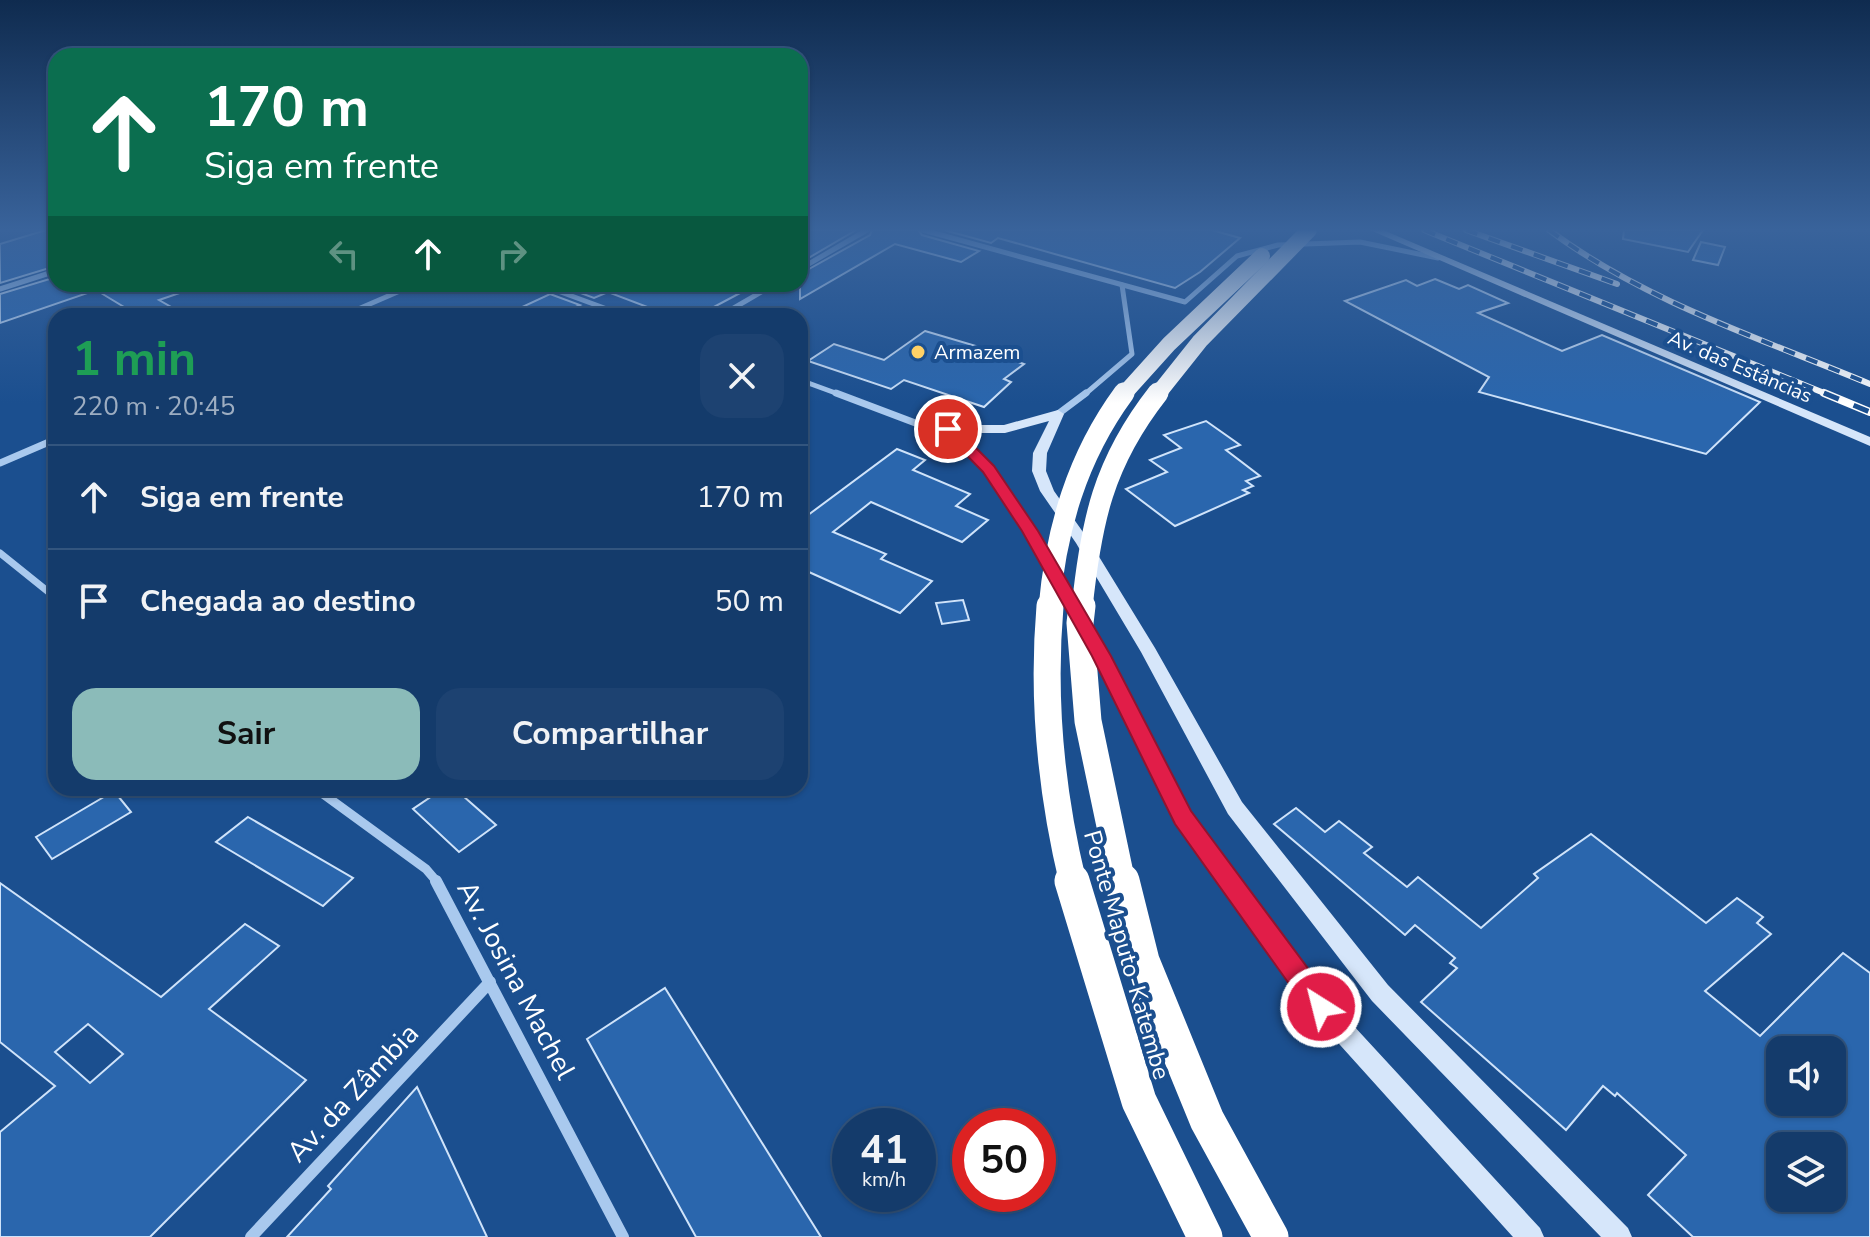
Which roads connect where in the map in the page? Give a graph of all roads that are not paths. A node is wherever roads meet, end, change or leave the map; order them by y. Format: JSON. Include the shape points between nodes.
{"nodes":[{"id":1,"x":1122,"y":288,"type":"edge"},
{"id":2,"x":1132,"y":288,"type":"edge"},
{"id":3,"x":1201,"y":288,"type":"edge"},
{"id":4,"x":1228,"y":288,"type":"edge"},
{"id":5,"x":1252,"y":288,"type":"edge"},
{"id":6,"x":1509,"y":288,"type":"edge"},
{"id":7,"x":398,"y":292,"type":"edge"},
{"id":8,"x":561,"y":292,"type":"edge"},
{"id":9,"x":761,"y":292,"type":"edge"},
{"id":10,"x":360,"y":308,"type":"edge"},
{"id":11,"x":604,"y":308,"type":"edge"},
{"id":12,"x":734,"y":308,"type":"edge"},
{"id":13,"x":808,"y":383,"type":"edge"},
{"id":14,"x":1058,"y":414,"type":"junction"},
{"id":15,"x":948,"y":429,"type":"junction"},
{"id":16,"x":48,"y":442,"type":"edge"},
{"id":17,"x":1870,"y":442,"type":"edge"},
{"id":18,"x":0,"y":463,"type":"edge"},
{"id":19,"x":0,"y":553,"type":"edge"},
{"id":20,"x":48,"y":592,"type":"edge"},
{"id":21,"x":326,"y":796,"type":"edge"},
{"id":22,"x":490,"y":982,"type":"junction"},
{"id":23,"x":251,"y":1237,"type":"edge"},
{"id":24,"x":623,"y":1237,"type":"edge"},
{"id":25,"x":1205,"y":1237,"type":"edge"},
{"id":26,"x":1271,"y":1237,"type":"edge"},
{"id":27,"x":1531,"y":1237,"type":"edge"},
{"id":28,"x":1619,"y":1237,"type":"edge"}],
"edges":[{"from":1,"to":14,"type":"street","via":[[1132,354]]},
{"from":2,"to":3,"type":"street","via":[[1185,302]]},
{"from":4,"to":25,"type":"highway","name":"Ponte Maputo-Katembe","bridge":true,"via":[[1165,350],[1091,442],[1062,521],[1046,622],[1062,834],[1093,955],[1139,1102]]},
{"from":5,"to":26,"type":"highway","name":"Ponte Maputo-Katembe","bridge":true,"via":[[1200,341],[1120,448],[1089,543],[1080,623],[1090,735],[1142,961],[1207,1120]]},
{"from":6,"to":17,"type":"main road","name":"Av. das Estâncias"},
{"from":7,"to":10,"type":"street"},
{"from":8,"to":11,"type":"street"},
{"from":9,"to":12,"type":"street"},
{"from":13,"to":15,"type":"street","via":[[918,424]]},
{"from":14,"to":15,"type":"main road","via":[[1005,429]]},
{"from":14,"to":28,"type":"main road","via":[[1040,453],[1039,471],[1047,491],[1149,652],[1235,808],[1380,993]]},
{"from":15,"to":27,"type":"main road","via":[[989,469],[1014,506],[1102,656],[1183,817],[1321,1007]]},
{"from":16,"to":18,"type":"street"},
{"from":19,"to":20,"type":"street"},
{"from":21,"to":22,"type":"street","name":"Av. Josina Machel","via":[[426,869],[440,885]]},
{"from":22,"to":23,"type":"street","name":"Av. da Zâmbia"},
{"from":22,"to":24,"type":"street","name":"Av. Josina Machel"}]}
